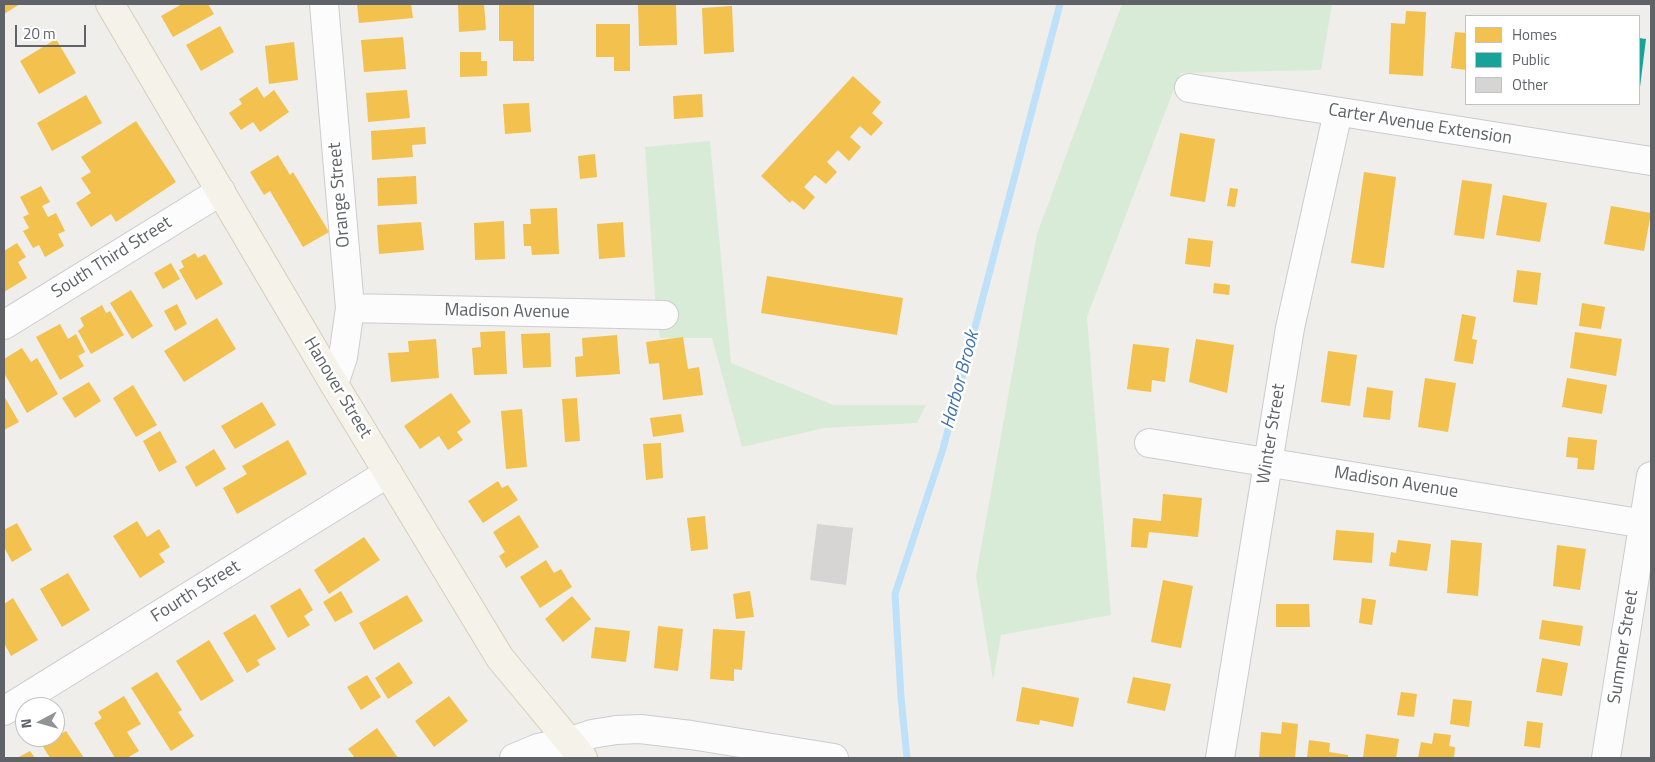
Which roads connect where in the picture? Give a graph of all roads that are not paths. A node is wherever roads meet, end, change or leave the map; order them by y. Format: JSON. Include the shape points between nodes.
{"nodes":[{"id":1,"x":110,"y":4,"type":"edge"},
{"id":2,"x":324,"y":4,"type":"edge"},
{"id":3,"x":1189,"y":88,"type":"dead end"},
{"id":4,"x":1338,"y":112,"type":"junction"},
{"id":5,"x":1651,"y":161,"type":"edge"},
{"id":6,"x":221,"y":192,"type":"junction"},
{"id":7,"x":350,"y":308,"type":"junction"},
{"id":8,"x":664,"y":315,"type":"dead end"},
{"id":9,"x":4,"y":325,"type":"edge"},
{"id":10,"x":334,"y":384,"type":"junction"},
{"id":11,"x":1149,"y":443,"type":"dead end"},
{"id":12,"x":1268,"y":462,"type":"junction"},
{"id":13,"x":388,"y":474,"type":"junction"},
{"id":14,"x":1651,"y":476,"type":"edge"},
{"id":15,"x":1647,"y":525,"type":"edge"},
{"id":16,"x":4,"y":711,"type":"edge"},
{"id":17,"x":571,"y":753,"type":"edge"},
{"id":18,"x":514,"y":758,"type":"edge"},
{"id":19,"x":834,"y":758,"type":"edge"},
{"id":20,"x":1220,"y":758,"type":"edge"},
{"id":21,"x":1606,"y":758,"type":"edge"}],
"edges":[{"from":1,"to":6,"type":"main road","name":"Hanover Street"},
{"from":2,"to":7,"type":"street","name":"Orange Street"},
{"from":3,"to":4,"type":"street","name":"Carter Avenue Extension"},
{"from":4,"to":5,"type":"street","name":"Carter Avenue Extension"},
{"from":4,"to":12,"type":"street","name":"Winter Street","via":[[1290,328]]},
{"from":6,"to":9,"type":"street","name":"South Third Street"},
{"from":6,"to":10,"type":"main road","name":"Hanover Street"},
{"from":7,"to":8,"type":"street","name":"Madison Avenue"},
{"from":7,"to":10,"type":"street","name":"Orange Street","via":[[343,357]]},
{"from":10,"to":13,"type":"main road","name":"Hanover Street"},
{"from":11,"to":12,"type":"street","name":"Madison Avenue"},
{"from":12,"to":15,"type":"street","name":"Madison Avenue"},
{"from":12,"to":20,"type":"street","name":"Winter Street"},
{"from":13,"to":16,"type":"street","name":"Fourth Street"},
{"from":13,"to":17,"type":"main road","name":"Hanover Street","via":[[500,658]]},
{"from":14,"to":15,"type":"street","name":"Summer Street"},
{"from":15,"to":21,"type":"street","name":"Summer Street"},
{"from":17,"to":18,"type":"street","via":[[538,748]]},
{"from":17,"to":19,"type":"street","via":[[616,730],[640,729]]}]}
